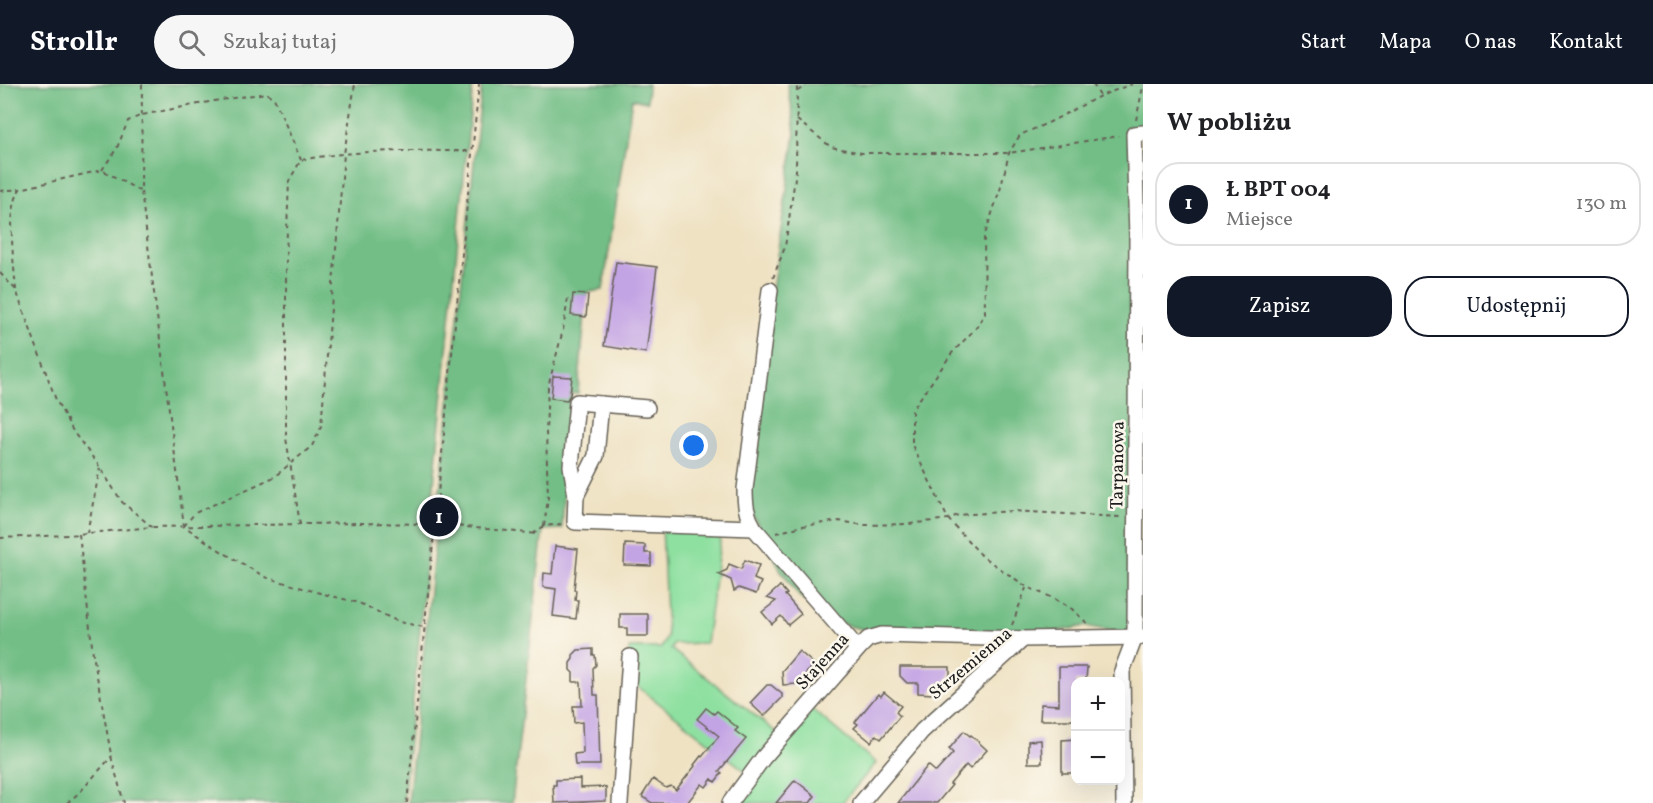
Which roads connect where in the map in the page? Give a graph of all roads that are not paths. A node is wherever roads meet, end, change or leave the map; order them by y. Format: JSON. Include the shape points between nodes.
{"nodes":[{"id":1,"x":1137,"y":134,"type":"edge"},
{"id":2,"x":770,"y":290,"type":"road end"},
{"id":3,"x":601,"y":404,"type":"junction"},
{"id":4,"x":647,"y":408,"type":"dead end"},
{"id":5,"x":576,"y":496,"type":"junction"},
{"id":6,"x":758,"y":532,"type":"junction"},
{"id":7,"x":1139,"y":637,"type":"edge"},
{"id":8,"x":1023,"y":639,"type":"junction"},
{"id":9,"x":858,"y":649,"type":"junction"},
{"id":10,"x":630,"y":657,"type":"dead end"},
{"id":11,"x":620,"y":803,"type":"edge"},
{"id":12,"x":730,"y":803,"type":"edge"},
{"id":13,"x":861,"y":803,"type":"edge"},
{"id":14,"x":1124,"y":803,"type":"edge"}],
"edges":[{"from":1,"to":7,"type":"street","name":"Tarpanowa"},
{"from":2,"to":6,"type":"street","via":[[745,489],[747,517]]},
{"from":3,"to":4,"type":"street"},
{"from":3,"to":5,"type":"street","via":[[596,456]]},
{"from":3,"to":5,"type":"street","via":[[577,402],[571,466]]},
{"from":5,"to":6,"type":"street","via":[[575,522]]},
{"from":6,"to":9,"type":"street"},
{"from":7,"to":8,"type":"street","name":"Strzemienna"},
{"from":7,"to":14,"type":"street","name":"Tarpanowa","via":[[1122,671]]},
{"from":8,"to":9,"type":"street","name":"Stajenna","via":[[882,635],[868,639]]},
{"from":8,"to":13,"type":"street","name":"Strzemienna","via":[[922,731]]},
{"from":9,"to":12,"type":"street","name":"Stajenna"},
{"from":10,"to":11,"type":"street"}]}
